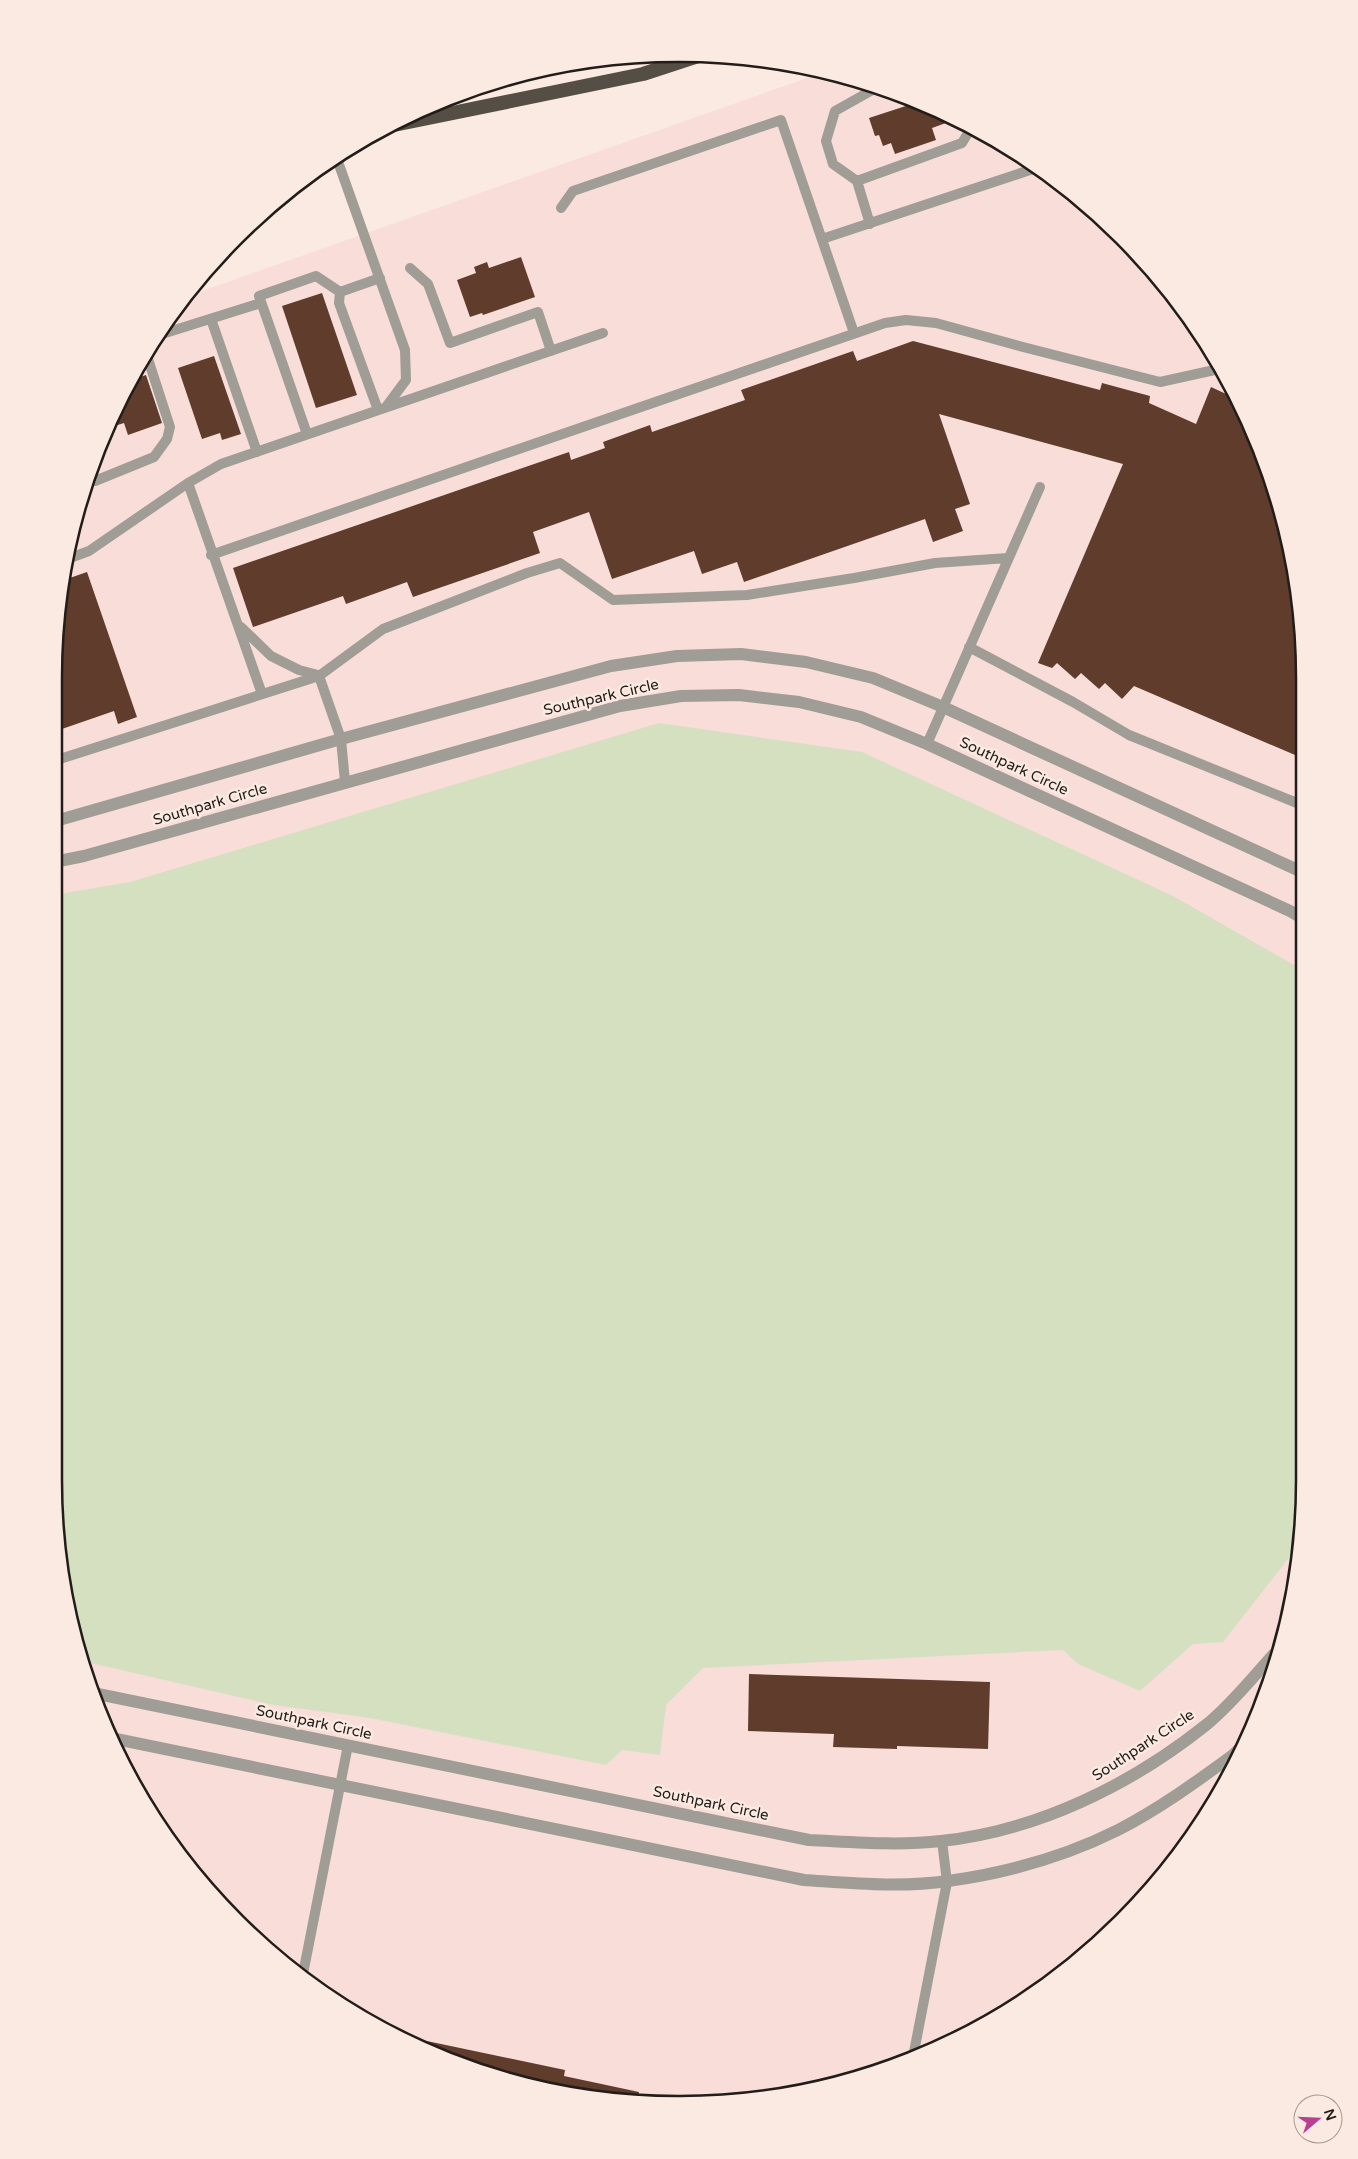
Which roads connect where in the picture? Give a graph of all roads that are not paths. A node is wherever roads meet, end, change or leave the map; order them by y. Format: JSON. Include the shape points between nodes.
{"nodes":[{"id":1,"x":680,"y":62,"type":"edge"},
{"id":2,"x":868,"y":92,"type":"edge"},
{"id":3,"x":420,"y":120,"type":"edge"},
{"id":4,"x":967,"y":134,"type":"edge"},
{"id":5,"x":339,"y":164,"type":"edge"},
{"id":6,"x":1028,"y":171,"type":"edge"},
{"id":7,"x":857,"y":181,"type":"junction"},
{"id":8,"x":561,"y":208,"type":"dead end"},
{"id":9,"x":870,"y":224,"type":"junction"},
{"id":10,"x":822,"y":239,"type":"junction"},
{"id":11,"x":410,"y":268,"type":"dead end"},
{"id":12,"x":380,"y":278,"type":"junction"},
{"id":13,"x":340,"y":292,"type":"junction"},
{"id":14,"x":261,"y":302,"type":"junction"},
{"id":15,"x":211,"y":319,"type":"junction"},
{"id":16,"x":169,"y":332,"type":"edge"},
{"id":17,"x":603,"y":332,"type":"dead end"},
{"id":18,"x":854,"y":333,"type":"junction"},
{"id":19,"x":551,"y":351,"type":"junction"},
{"id":20,"x":149,"y":364,"type":"edge"},
{"id":21,"x":1213,"y":370,"type":"edge"},
{"id":22,"x":382,"y":409,"type":"junction"},
{"id":23,"x":307,"y":434,"type":"junction"},
{"id":24,"x":257,"y":452,"type":"junction"},
{"id":25,"x":96,"y":481,"type":"dead end"},
{"id":26,"x":188,"y":483,"type":"junction"},
{"id":27,"x":1040,"y":487,"type":"dead end"},
{"id":28,"x":211,"y":554,"type":"junction"},
{"id":29,"x":75,"y":556,"type":"edge"},
{"id":30,"x":1008,"y":558,"type":"junction"},
{"id":31,"x":238,"y":624,"type":"junction"},
{"id":32,"x":969,"y":647,"type":"junction"},
{"id":33,"x":319,"y":676,"type":"junction"},
{"id":34,"x":262,"y":694,"type":"junction"},
{"id":35,"x":943,"y":707,"type":"junction"},
{"id":36,"x":341,"y":739,"type":"junction"},
{"id":37,"x":927,"y":744,"type":"junction"},
{"id":38,"x":62,"y":758,"type":"edge"},
{"id":39,"x":345,"y":782,"type":"junction"},
{"id":40,"x":1296,"y":804,"type":"edge"},
{"id":41,"x":62,"y":819,"type":"edge"},
{"id":42,"x":62,"y":860,"type":"edge"},
{"id":43,"x":1296,"y":869,"type":"edge"},
{"id":44,"x":1296,"y":914,"type":"edge"},
{"id":45,"x":1268,"y":1660,"type":"edge"},
{"id":46,"x":101,"y":1695,"type":"edge"},
{"id":47,"x":120,"y":1740,"type":"edge"},
{"id":48,"x":348,"y":1745,"type":"junction"},
{"id":49,"x":1230,"y":1757,"type":"edge"},
{"id":50,"x":341,"y":1785,"type":"junction"},
{"id":51,"x":942,"y":1841,"type":"junction"},
{"id":52,"x":947,"y":1882,"type":"junction"},
{"id":53,"x":304,"y":1969,"type":"edge"},
{"id":54,"x":915,"y":2050,"type":"edge"}],
"edges":[{"from":1,"to":3,"type":"highway","via":[[643,74]]},
{"from":2,"to":7,"type":"lane","via":[[835,111],[826,141],[834,164]]},
{"from":4,"to":7,"type":"lane","via":[[962,143]]},
{"from":5,"to":12,"type":"lane"},
{"from":6,"to":9,"type":"lane"},
{"from":7,"to":9,"type":"lane"},
{"from":8,"to":10,"type":"lane","via":[[573,191],[780,120]]},
{"from":9,"to":10,"type":"lane"},
{"from":10,"to":18,"type":"lane"},
{"from":11,"to":19,"type":"lane","via":[[428,284],[450,343],[538,312]]},
{"from":12,"to":13,"type":"lane"},
{"from":12,"to":22,"type":"lane","via":[[404,350],[406,380]]},
{"from":13,"to":14,"type":"lane","via":[[316,276],[259,296]]},
{"from":13,"to":22,"type":"lane","via":[[339,303]]},
{"from":14,"to":15,"type":"lane"},
{"from":14,"to":23,"type":"lane"},
{"from":15,"to":16,"type":"lane"},
{"from":15,"to":24,"type":"lane"},
{"from":17,"to":19,"type":"lane"},
{"from":18,"to":21,"type":"lane","via":[[906,320],[936,323],[1160,382]]},
{"from":18,"to":28,"type":"lane"},
{"from":19,"to":22,"type":"lane"},
{"from":20,"to":25,"type":"lane","via":[[170,427],[167,439],[154,457]]},
{"from":22,"to":23,"type":"lane"},
{"from":23,"to":24,"type":"lane"},
{"from":24,"to":26,"type":"lane","via":[[221,464]]},
{"from":26,"to":28,"type":"lane"},
{"from":26,"to":29,"type":"lane","via":[[89,551]]},
{"from":27,"to":30,"type":"lane"},
{"from":28,"to":31,"type":"lane"},
{"from":30,"to":32,"type":"lane"},
{"from":30,"to":33,"type":"lane","via":[[936,563],[747,595],[613,600],[560,563],[383,629]]},
{"from":31,"to":33,"type":"lane","via":[[271,656]]},
{"from":31,"to":34,"type":"lane"},
{"from":32,"to":35,"type":"lane"},
{"from":32,"to":40,"type":"lane","via":[[1130,735]]},
{"from":33,"to":34,"type":"lane"},
{"from":33,"to":36,"type":"lane"},
{"from":34,"to":38,"type":"lane"},
{"from":35,"to":36,"type":"street","name":"Southpark Circle","via":[[874,678],[806,662],[741,654],[677,656],[611,666]]},
{"from":35,"to":37,"type":"lane"},
{"from":35,"to":43,"type":"street","name":"Southpark Circle"},
{"from":36,"to":39,"type":"lane"},
{"from":36,"to":41,"type":"street","name":"Southpark Circle"},
{"from":37,"to":39,"type":"street","name":"Southpark Circle","via":[[861,717],[799,702],[739,695],[681,696],[620,706]]},
{"from":37,"to":44,"type":"street","name":"Southpark Circle"},
{"from":39,"to":42,"type":"street","name":"Southpark Circle"},
{"from":45,"to":51,"type":"street","name":"Southpark Circle","via":[[1207,1724],[1154,1762],[1100,1794],[1054,1814],[1000,1830]]},
{"from":46,"to":48,"type":"street","name":"Southpark Circle"},
{"from":47,"to":50,"type":"street"},
{"from":48,"to":50,"type":"lane"},
{"from":48,"to":51,"type":"street","name":"Southpark Circle","via":[[809,1840],[884,1844]]},
{"from":49,"to":52,"type":"street","via":[[1175,1796],[1118,1830],[1068,1852],[1010,1869]]},
{"from":50,"to":52,"type":"street","via":[[804,1880],[884,1885]]},
{"from":50,"to":53,"type":"lane"},
{"from":51,"to":52,"type":"lane"},
{"from":52,"to":54,"type":"lane"}]}
